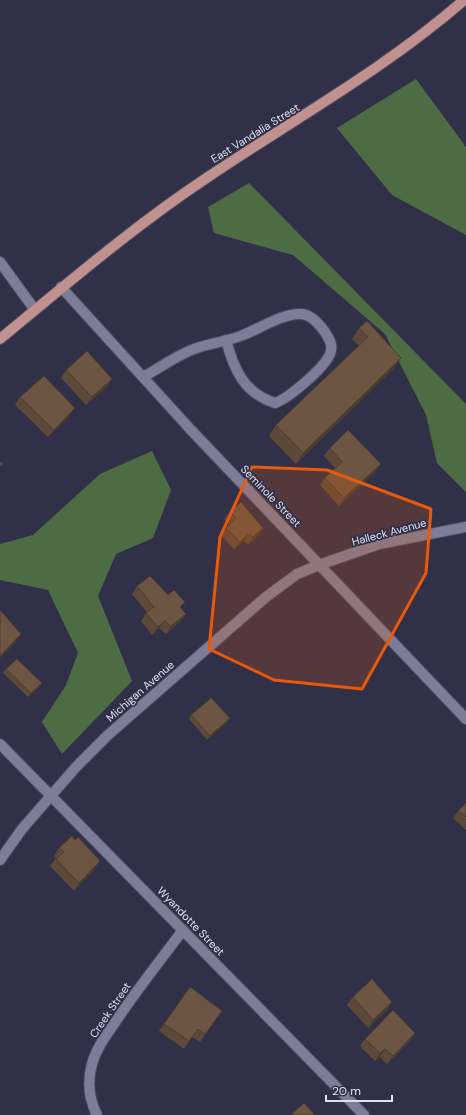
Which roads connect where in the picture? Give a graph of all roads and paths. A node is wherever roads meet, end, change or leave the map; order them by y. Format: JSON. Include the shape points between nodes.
{"nodes":[{"id":1,"x":464,"y":0,"type":"edge"},
{"id":2,"x":0,"y":262,"type":"edge"},
{"id":3,"x":61,"y":287,"type":"junction"},
{"id":4,"x":35,"y":310,"type":"junction"},
{"id":5,"x":0,"y":339,"type":"edge"},
{"id":6,"x":226,"y":340,"type":"junction"},
{"id":7,"x":143,"y":377,"type":"junction"},
{"id":8,"x":466,"y":527,"type":"edge"},
{"id":9,"x":319,"y":565,"type":"junction"},
{"id":10,"x":466,"y":719,"type":"edge"},
{"id":11,"x":0,"y":744,"type":"edge"},
{"id":12,"x":50,"y":795,"type":"junction"},
{"id":13,"x":0,"y":860,"type":"edge"},
{"id":14,"x":183,"y":930,"type":"junction"},
{"id":15,"x":97,"y":1115,"type":"edge"},
{"id":16,"x":364,"y":1115,"type":"edge"}],
"edges":[{"from":1,"to":3,"type":"main road","name":"East Vandalia Street","via":[[338,95],[208,177],[136,228]]},
{"from":2,"to":4,"type":"street"},
{"from":3,"to":4,"type":"main road","name":"East Vandalia Street"},
{"from":3,"to":7,"type":"street","name":"Seminole Street"},
{"from":4,"to":5,"type":"main road","name":"East Vandalia Street"},
{"from":6,"to":6,"type":"street","via":[[284,318],[308,314],[322,328],[331,342],[332,350],[301,386],[276,403],[257,394],[240,378],[232,363]]},
{"from":6,"to":7,"type":"street","via":[[195,348]]},
{"from":7,"to":9,"type":"street","name":"Seminole Street"},
{"from":8,"to":9,"type":"street","name":"Halleck Avenue","via":[[379,544]]},
{"from":9,"to":10,"type":"street","name":"Seminole Street"},
{"from":9,"to":12,"type":"street","name":"Michigan Avenue","via":[[297,574],[266,597],[108,735]]},
{"from":11,"to":12,"type":"street","name":"Wyandotte Street"},
{"from":12,"to":13,"type":"street","name":"Michigan Avenue"},
{"from":12,"to":14,"type":"street","name":"Wyandotte Street"},
{"from":14,"to":15,"type":"street","name":"Creek Street","via":[[128,1002],[98,1048],[91,1065],[89,1089]]},
{"from":14,"to":16,"type":"street","name":"Wyandotte Street"}]}
